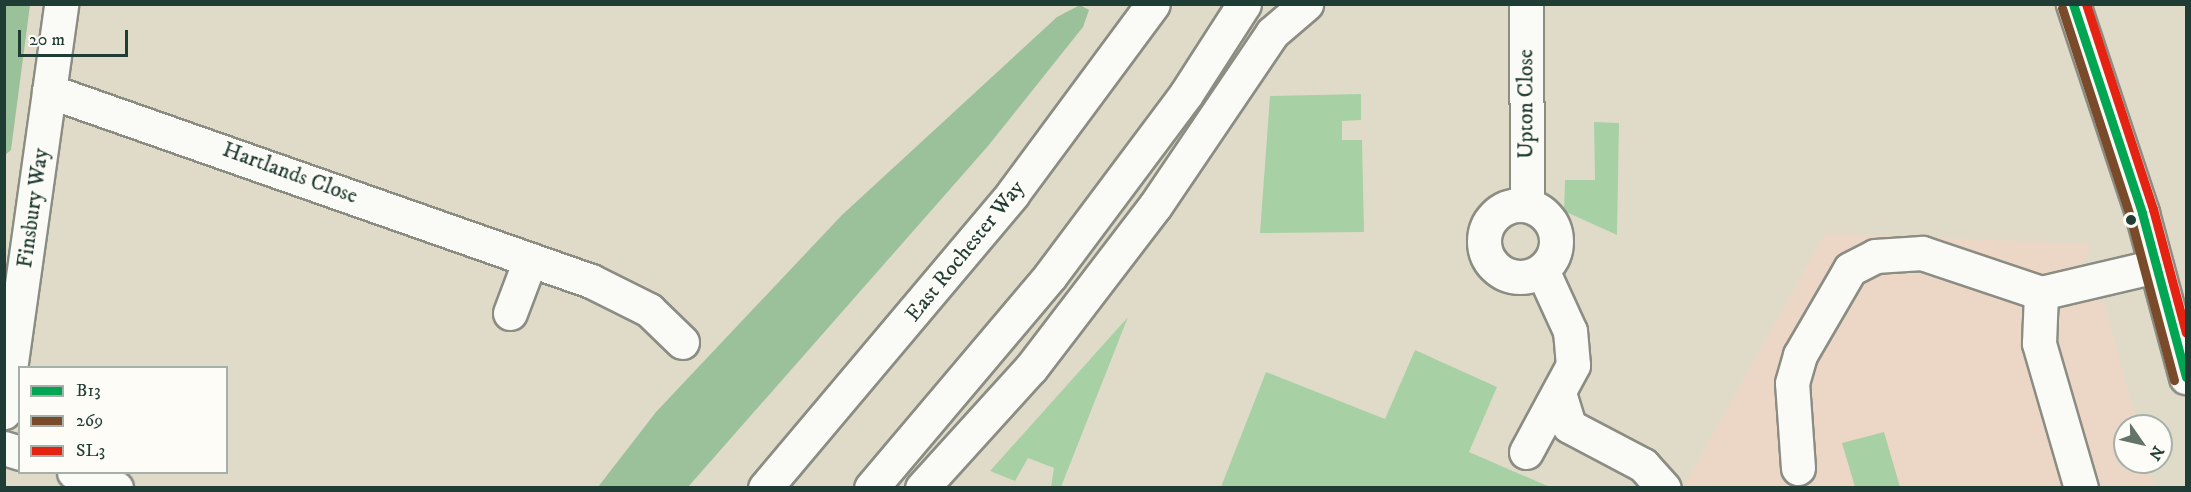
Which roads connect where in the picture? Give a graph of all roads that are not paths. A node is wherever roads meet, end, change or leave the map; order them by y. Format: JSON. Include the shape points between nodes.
{"nodes":[{"id":1,"x":61,"y":4,"type":"edge"},
{"id":2,"x":1154,"y":4,"type":"edge"},
{"id":3,"x":1244,"y":4,"type":"edge"},
{"id":4,"x":1306,"y":4,"type":"edge"},
{"id":5,"x":1526,"y":4,"type":"edge"},
{"id":6,"x":2073,"y":4,"type":"edge"},
{"id":7,"x":49,"y":91,"type":"junction"},
{"id":8,"x":1527,"y":204,"type":"junction"},
{"id":9,"x":530,"y":260,"type":"junction"},
{"id":10,"x":2156,"y":266,"type":"junction"},
{"id":11,"x":1543,"y":272,"type":"junction"},
{"id":12,"x":2041,"y":293,"type":"junction"},
{"id":13,"x":510,"y":313,"type":"dead end"},
{"id":14,"x":682,"y":342,"type":"dead end"},
{"id":15,"x":2187,"y":377,"type":"edge"},
{"id":16,"x":1560,"y":396,"type":"junction"},
{"id":17,"x":4,"y":412,"type":"edge"},
{"id":18,"x":1526,"y":452,"type":"dead end"},
{"id":19,"x":1798,"y":468,"type":"dead end"},
{"id":20,"x":79,"y":474,"type":"edge"},
{"id":21,"x":116,"y":488,"type":"edge"},
{"id":22,"x":765,"y":488,"type":"edge"},
{"id":23,"x":872,"y":488,"type":"edge"},
{"id":24,"x":922,"y":488,"type":"edge"},
{"id":25,"x":1664,"y":488,"type":"edge"},
{"id":26,"x":2081,"y":488,"type":"edge"}],
"edges":[{"from":1,"to":7,"type":"main road","name":"Finsbury Way"},
{"from":2,"to":22,"type":"main road","name":"East Rochester Way","via":[[1013,193]]},
{"from":3,"to":23,"type":"main road","via":[[1186,94],[1050,276]]},
{"from":4,"to":24,"type":"main road","via":[[1272,33],[1155,206],[1031,368]]},
{"from":5,"to":8,"type":"main road","name":"Upton Close"},
{"from":6,"to":10,"type":"main road"},
{"from":7,"to":9,"type":"main road","name":"Hartlands Close"},
{"from":7,"to":17,"type":"main road","name":"Finsbury Way"},
{"from":8,"to":11,"type":"main road","via":[[1554,230],[1557,247]]},
{"from":8,"to":11,"type":"main road","via":[[1495,215],[1483,242],[1490,261],[1508,275]]},
{"from":9,"to":13,"type":"main road"},
{"from":9,"to":14,"type":"main road","name":"Hartlands Close","via":[[591,281],[641,305]]},
{"from":10,"to":12,"type":"main road"},
{"from":10,"to":15,"type":"main road"},
{"from":11,"to":16,"type":"main road","via":[[1570,332],[1573,365]]},
{"from":12,"to":19,"type":"main road","via":[[1922,253],[1875,256],[1850,269],[1809,337],[1791,383]]},
{"from":12,"to":26,"type":"main road","via":[[2039,343]]},
{"from":16,"to":18,"type":"main road"},
{"from":16,"to":25,"type":"main road","via":[[1569,426],[1643,465]]},
{"from":20,"to":21,"type":"main road"}]}
